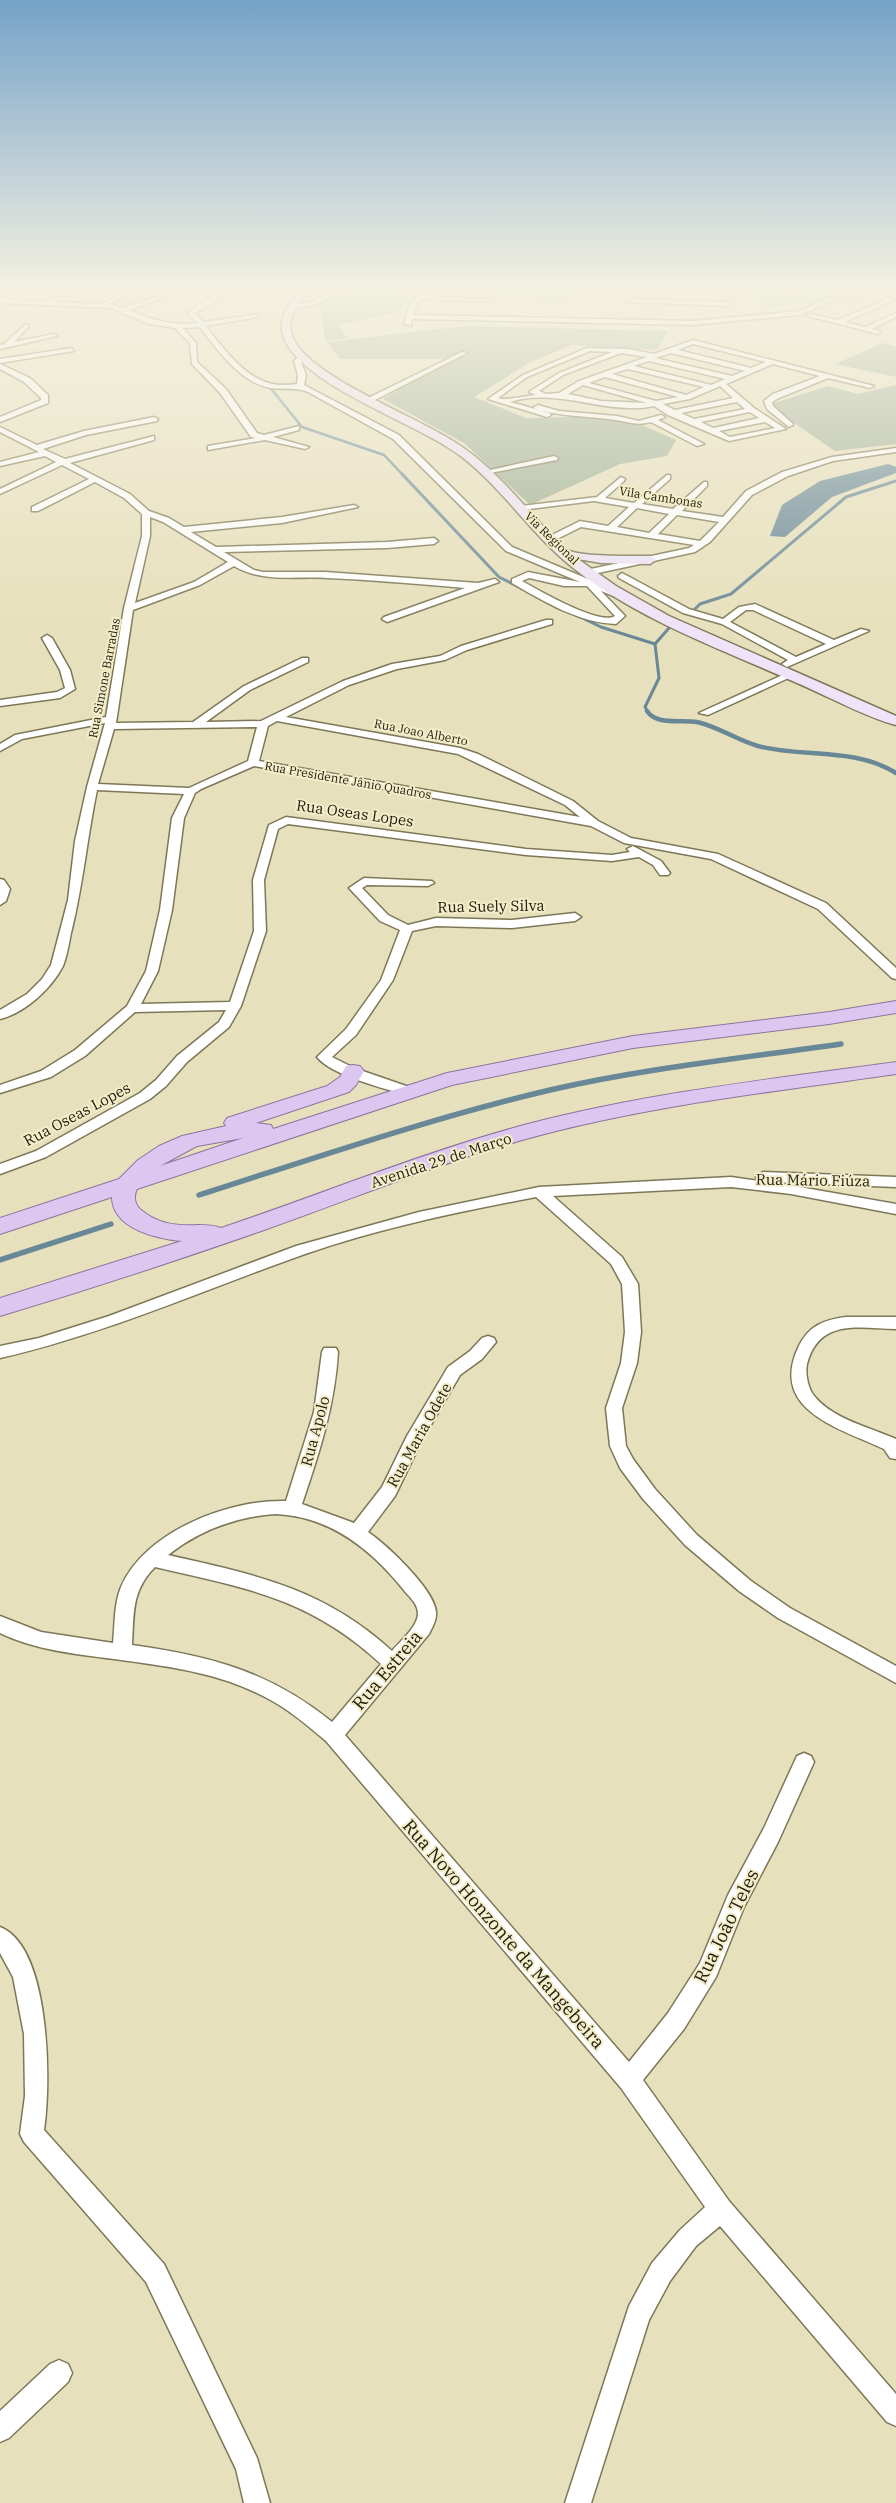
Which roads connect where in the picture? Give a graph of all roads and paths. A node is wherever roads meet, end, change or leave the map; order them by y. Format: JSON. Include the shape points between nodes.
{"nodes":[{"id":1,"x":39,"y":405,"type":"edge"},
{"id":2,"x":233,"y":405,"type":"edge"},
{"id":3,"x":338,"y":405,"type":"edge"},
{"id":4,"x":381,"y":405,"type":"edge"},
{"id":5,"x":509,"y":405,"type":"edge"},
{"id":6,"x":530,"y":405,"type":"edge"},
{"id":7,"x":624,"y":405,"type":"edge"},
{"id":8,"x":648,"y":405,"type":"edge"},
{"id":9,"x":656,"y":405,"type":"edge"},
{"id":10,"x":738,"y":405,"type":"edge"},
{"id":11,"x":741,"y":405,"type":"edge"},
{"id":12,"x":743,"y":405,"type":"edge"},
{"id":13,"x":746,"y":405,"type":"edge"},
{"id":14,"x":769,"y":405,"type":"edge"},
{"id":15,"x":640,"y":406,"type":"junction"},
{"id":16,"x":671,"y":413,"type":"junction"},
{"id":17,"x":758,"y":414,"type":"junction"},
{"id":18,"x":547,"y":416,"type":"dead end"},
{"id":19,"x":661,"y":417,"type":"junction"},
{"id":20,"x":682,"y":418,"type":"junction"},
{"id":21,"x":154,"y":419,"type":"dead end"},
{"id":22,"x":767,"y":419,"type":"junction"},
{"id":23,"x":0,"y":420,"type":"edge"},
{"id":24,"x":652,"y":420,"type":"junction"},
{"id":25,"x":692,"y":422,"type":"junction"},
{"id":26,"x":700,"y":426,"type":"junction"},
{"id":27,"x":778,"y":427,"type":"junction"},
{"id":28,"x":296,"y":428,"type":"dead end"},
{"id":29,"x":0,"y":429,"type":"edge"},
{"id":30,"x":710,"y":431,"type":"junction"},
{"id":31,"x":12,"y":437,"type":"junction"},
{"id":32,"x":151,"y":438,"type":"dead end"},
{"id":33,"x":264,"y":438,"type":"junction"},
{"id":34,"x":781,"y":438,"type":"dead end"},
{"id":35,"x":717,"y":439,"type":"junction"},
{"id":36,"x":0,"y":440,"type":"edge"},
{"id":37,"x":700,"y":444,"type":"dead end"},
{"id":38,"x":305,"y":447,"type":"dead end"},
{"id":39,"x":211,"y":448,"type":"dead end"},
{"id":40,"x":41,"y":450,"type":"junction"},
{"id":41,"x":896,"y":450,"type":"edge"},
{"id":42,"x":554,"y":458,"type":"dead end"},
{"id":43,"x":64,"y":462,"type":"junction"},
{"id":44,"x":0,"y":464,"type":"edge"},
{"id":45,"x":485,"y":472,"type":"junction"},
{"id":46,"x":668,"y":478,"type":"dead end"},
{"id":47,"x":96,"y":479,"type":"junction"},
{"id":48,"x":621,"y":479,"type":"dead end"},
{"id":49,"x":704,"y":484,"type":"dead end"},
{"id":50,"x":0,"y":492,"type":"edge"},
{"id":51,"x":596,"y":499,"type":"junction"},
{"id":52,"x":636,"y":506,"type":"junction"},
{"id":53,"x":354,"y":507,"type":"dead end"},
{"id":54,"x":521,"y":508,"type":"junction"},
{"id":55,"x":35,"y":509,"type":"dead end"},
{"id":56,"x":675,"y":512,"type":"junction"},
{"id":57,"x":146,"y":513,"type":"junction"},
{"id":58,"x":724,"y":520,"type":"junction"},
{"id":59,"x":610,"y":529,"type":"junction"},
{"id":60,"x":182,"y":530,"type":"junction"},
{"id":61,"x":651,"y":536,"type":"junction"},
{"id":62,"x":551,"y":539,"type":"junction"},
{"id":63,"x":434,"y":541,"type":"dead end"},
{"id":64,"x":702,"y":544,"type":"junction"},
{"id":65,"x":213,"y":550,"type":"junction"},
{"id":66,"x":566,"y":555,"type":"junction"},
{"id":67,"x":649,"y":560,"type":"junction"},
{"id":68,"x":234,"y":562,"type":"junction"},
{"id":69,"x":544,"y":565,"type":"junction"},
{"id":70,"x":622,"y":576,"type":"junction"},
{"id":71,"x":589,"y":578,"type":"junction"},
{"id":72,"x":495,"y":582,"type":"dead end"},
{"id":73,"x":478,"y":586,"type":"junction"},
{"id":74,"x":628,"y":599,"type":"junction"},
{"id":75,"x":129,"y":608,"type":"junction"},
{"id":76,"x":387,"y":619,"type":"dead end"},
{"id":77,"x":549,"y":622,"type":"dead end"},
{"id":78,"x":725,"y":622,"type":"junction"},
{"id":79,"x":864,"y":631,"type":"dead end"},
{"id":80,"x":47,"y":638,"type":"dead end"},
{"id":81,"x":834,"y":644,"type":"junction"},
{"id":82,"x":304,"y":660,"type":"dead end"},
{"id":83,"x":796,"y":660,"type":"junction"},
{"id":84,"x":776,"y":669,"type":"junction"},
{"id":85,"x":790,"y":675,"type":"junction"},
{"id":86,"x":0,"y":703,"type":"edge"},
{"id":87,"x":704,"y":713,"type":"dead end"},
{"id":88,"x":277,"y":718,"type":"junction"},
{"id":89,"x":896,"y":721,"type":"edge"},
{"id":90,"x":110,"y":722,"type":"junction"},
{"id":91,"x":195,"y":724,"type":"junction"},
{"id":92,"x":263,"y":724,"type":"junction"},
{"id":93,"x":0,"y":748,"type":"edge"},
{"id":94,"x":253,"y":763,"type":"junction"},
{"id":95,"x":92,"y":787,"type":"junction"},
{"id":96,"x":191,"y":792,"type":"junction"},
{"id":97,"x":594,"y":823,"type":"junction"},
{"id":98,"x":628,"y":842,"type":"junction"},
{"id":99,"x":639,"y":854,"type":"junction"},
{"id":100,"x":664,"y":873,"type":"dead end"},
{"id":101,"x":0,"y":882,"type":"edge"},
{"id":102,"x":428,"y":883,"type":"dead end"},
{"id":103,"x":0,"y":901,"type":"edge"},
{"id":104,"x":575,"y":917,"type":"dead end"},
{"id":105,"x":407,"y":929,"type":"junction"},
{"id":106,"x":896,"y":975,"type":"edge"},
{"id":107,"x":235,"y":1006,"type":"junction"},
{"id":108,"x":896,"y":1007,"type":"edge"},
{"id":109,"x":132,"y":1008,"type":"junction"},
{"id":110,"x":0,"y":1015,"type":"edge"},
{"id":111,"x":896,"y":1068,"type":"edge"},
{"id":112,"x":353,"y":1071,"type":"junction"},
{"id":113,"x":0,"y":1089,"type":"edge"},
{"id":114,"x":407,"y":1091,"type":"junction"},
{"id":115,"x":297,"y":1128,"type":"junction"},
{"id":116,"x":206,"y":1136,"type":"junction"},
{"id":117,"x":0,"y":1169,"type":"edge"},
{"id":118,"x":730,"y":1182,"type":"junction"},
{"id":119,"x":896,"y":1182,"type":"edge"},
{"id":120,"x":126,"y":1185,"type":"junction"},
{"id":121,"x":539,"y":1192,"type":"junction"},
{"id":122,"x":896,"y":1209,"type":"edge"},
{"id":123,"x":257,"y":1224,"type":"junction"},
{"id":124,"x":0,"y":1226,"type":"edge"},
{"id":125,"x":0,"y":1307,"type":"edge"},
{"id":126,"x":896,"y":1323,"type":"edge"},
{"id":127,"x":488,"y":1342,"type":"dead end"},
{"id":128,"x":0,"y":1352,"type":"edge"},
{"id":129,"x":330,"y":1352,"type":"dead end"},
{"id":130,"x":894,"y":1448,"type":"edge"},
{"id":131,"x":292,"y":1509,"type":"junction"},
{"id":132,"x":357,"y":1533,"type":"junction"},
{"id":133,"x":152,"y":1559,"type":"junction"},
{"id":134,"x":0,"y":1624,"type":"edge"},
{"id":135,"x":122,"y":1652,"type":"junction"},
{"id":136,"x":392,"y":1663,"type":"junction"},
{"id":137,"x":896,"y":1675,"type":"edge"},
{"id":138,"x":333,"y":1736,"type":"junction"},
{"id":139,"x":804,"y":1762,"type":"dead end"},
{"id":140,"x":0,"y":1937,"type":"edge"},
{"id":141,"x":629,"y":2080,"type":"junction"},
{"id":142,"x":721,"y":2209,"type":"junction"},
{"id":143,"x":59,"y":2373,"type":"dead end"},
{"id":144,"x":896,"y":2413,"type":"edge"},
{"id":145,"x":0,"y":2429,"type":"edge"},
{"id":146,"x":257,"y":2503,"type":"edge"},
{"id":147,"x":578,"y":2503,"type":"edge"}],
"edges":[{"from":1,"to":23,"type":"street"},
{"from":2,"to":33,"type":"street","via":[[254,434]]},
{"from":3,"to":69,"type":"street","via":[[396,437],[500,542],[523,557]]},
{"from":4,"to":45,"type":"main road","name":"Via Regional","via":[[445,440]]},
{"from":5,"to":18,"type":"street"},
{"from":6,"to":24,"type":"street","via":[[558,413],[639,423]]},
{"from":7,"to":15,"type":"street"},
{"from":8,"to":15,"type":"street"},
{"from":9,"to":16,"type":"street"},
{"from":10,"to":16,"type":"street"},
{"from":11,"to":20,"type":"street"},
{"from":12,"to":25,"type":"street"},
{"from":13,"to":17,"type":"street"},
{"from":14,"to":34,"type":"street","via":[[792,429]]},
{"from":15,"to":19,"type":"street"},
{"from":16,"to":20,"type":"street"},
{"from":17,"to":22,"type":"street"},
{"from":17,"to":26,"type":"street"},
{"from":19,"to":24,"type":"street"},
{"from":19,"to":35,"type":"street"},
{"from":20,"to":25,"type":"street"},
{"from":21,"to":40,"type":"street","via":[[84,433]]},
{"from":22,"to":27,"type":"street"},
{"from":22,"to":30,"type":"street"},
{"from":24,"to":37,"type":"street"},
{"from":25,"to":26,"type":"street"},
{"from":26,"to":30,"type":"street"},
{"from":27,"to":35,"type":"street"},
{"from":27,"to":35,"type":"street","via":[[729,440]]},
{"from":28,"to":33,"type":"street"},
{"from":29,"to":31,"type":"street"},
{"from":30,"to":35,"type":"street"},
{"from":31,"to":36,"type":"street"},
{"from":31,"to":40,"type":"street"},
{"from":32,"to":43,"type":"street"},
{"from":33,"to":38,"type":"street"},
{"from":33,"to":39,"type":"street"},
{"from":40,"to":43,"type":"street"},
{"from":40,"to":44,"type":"street"},
{"from":41,"to":58,"type":"street","via":[[832,460],[785,474],[749,492]]},
{"from":42,"to":45,"type":"street"},
{"from":43,"to":47,"type":"street"},
{"from":43,"to":50,"type":"street"},
{"from":45,"to":54,"type":"main road","name":"Via Regional"},
{"from":46,"to":52,"type":"street"},
{"from":47,"to":55,"type":"street"},
{"from":47,"to":57,"type":"street","via":[[127,496]]},
{"from":48,"to":51,"type":"street"},
{"from":49,"to":56,"type":"street"},
{"from":51,"to":52,"type":"street","name":"Vila Cambonas"},
{"from":51,"to":54,"type":"street","name":"Vila Cambonas"},
{"from":52,"to":56,"type":"street","name":"Vila Cambonas"},
{"from":52,"to":59,"type":"street"},
{"from":53,"to":60,"type":"street","via":[[282,520]]},
{"from":54,"to":62,"type":"main road","name":"Via Regional"},
{"from":56,"to":58,"type":"street","name":"Vila Cambonas"},
{"from":56,"to":61,"type":"street"},
{"from":57,"to":60,"type":"street"},
{"from":57,"to":75,"type":"street","name":"Rua Simone Barradas","via":[[146,536]]},
{"from":58,"to":64,"type":"street"},
{"from":59,"to":61,"type":"street"},
{"from":59,"to":62,"type":"street","via":[[580,524]]},
{"from":60,"to":65,"type":"street"},
{"from":61,"to":64,"type":"street"},
{"from":62,"to":66,"type":"main road","name":"Via Regional"},
{"from":63,"to":65,"type":"street","via":[[350,547]]},
{"from":64,"to":67,"type":"street","via":[[685,553]]},
{"from":65,"to":68,"type":"street"},
{"from":66,"to":67,"type":"main road"},
{"from":66,"to":69,"type":"street"},
{"from":66,"to":71,"type":"main road","name":"Via Regional"},
{"from":67,"to":70,"type":"main road"},
{"from":67,"to":71,"type":"street"},
{"from":68,"to":73,"type":"street","via":[[263,575],[324,575]]},
{"from":68,"to":75,"type":"street","via":[[189,588]]},
{"from":69,"to":71,"type":"street"},
{"from":70,"to":74,"type":"main road","via":[[617,584]]},
{"from":70,"to":78,"type":"street","via":[[686,611]]},
{"from":71,"to":71,"type":"street","via":[[620,616],[616,621],[591,618],[515,581],[528,575],[564,583]]},
{"from":71,"to":74,"type":"main road","name":"Via Regional"},
{"from":72,"to":73,"type":"street"},
{"from":73,"to":76,"type":"street"},
{"from":74,"to":84,"type":"main road","name":"Via Regional"},
{"from":75,"to":90,"type":"street","name":"Rua Simone Barradas"},
{"from":77,"to":88,"type":"street","via":[[442,658],[396,666],[354,680]]},
{"from":78,"to":81,"type":"street","via":[[734,612],[748,606],[756,607]]},
{"from":78,"to":83,"type":"street"},
{"from":79,"to":81,"type":"street"},
{"from":80,"to":86,"type":"street","via":[[65,670],[70,689],[60,695]]},
{"from":81,"to":83,"type":"street"},
{"from":82,"to":91,"type":"street","via":[[247,688]]},
{"from":83,"to":84,"type":"street"},
{"from":84,"to":85,"type":"main road","name":"Via Regional"},
{"from":85,"to":87,"type":"street"},
{"from":85,"to":89,"type":"main road","name":"Via Regional"},
{"from":88,"to":92,"type":"street"},
{"from":88,"to":97,"type":"street","name":"Rua Joao Alberto","via":[[460,751],[568,803]]},
{"from":90,"to":91,"type":"street"},
{"from":90,"to":93,"type":"street","via":[[19,737]]},
{"from":90,"to":95,"type":"street","name":"Rua Simone Barradas"},
{"from":91,"to":92,"type":"street"},
{"from":92,"to":94,"type":"street"},
{"from":94,"to":96,"type":"street","name":"Rua Presidente Jânio Quadros","via":[[206,782]]},
{"from":94,"to":97,"type":"street","name":"Rua Presidente Jânio Quadros"},
{"from":95,"to":96,"type":"street"},
{"from":95,"to":110,"type":"street","name":"Rua Simone Barradas","via":[[74,900],[57,964],[47,981],[31,997]]},
{"from":96,"to":109,"type":"street","via":[[178,818],[166,910],[152,971]]},
{"from":97,"to":98,"type":"street","name":"Rua Joao Alberto"},
{"from":98,"to":99,"type":"street"},
{"from":98,"to":106,"type":"street","via":[[714,856],[792,891],[822,906]]},
{"from":99,"to":100,"type":"street","via":[[656,863]]},
{"from":99,"to":107,"type":"street","name":"Rua Oseas Lopes","via":[[612,858],[526,852],[282,821],[273,827],[260,875],[260,932]]},
{"from":101,"to":103,"type":"street","via":[[4,889]]},
{"from":102,"to":105,"type":"street","via":[[364,881],[355,888],[384,918]]},
{"from":104,"to":105,"type":"street","name":"Rua Suely Silva","via":[[512,924],[436,922]]},
{"from":105,"to":112,"type":"street","via":[[387,980],[351,1032],[324,1057]]},
{"from":107,"to":109,"type":"street"},
{"from":107,"to":117,"type":"street","name":"Rua Oseas Lopes","via":[[224,1024],[145,1096],[41,1154]]},
{"from":108,"to":114,"type":"main road","via":[[633,1042],[486,1070]]},
{"from":109,"to":113,"type":"street","via":[[80,1053],[46,1074]]},
{"from":111,"to":123,"type":"main road","name":"Avenida 29 de Março","via":[[618,1111],[533,1130],[464,1149]]},
{"from":112,"to":114,"type":"street"},
{"from":112,"to":116,"type":"main road","via":[[347,1084],[335,1091]]},
{"from":114,"to":115,"type":"main road"},
{"from":115,"to":116,"type":"main road"},
{"from":115,"to":120,"type":"main road"},
{"from":116,"to":120,"type":"main road","via":[[167,1151],[149,1162]]},
{"from":118,"to":119,"type":"street","name":"Rua Mário Fiúza","via":[[763,1177]]},
{"from":118,"to":121,"type":"street"},
{"from":118,"to":122,"type":"street","via":[[792,1189]]},
{"from":120,"to":123,"type":"main road","via":[[122,1202],[127,1212],[142,1223],[164,1230],[215,1233]]},
{"from":120,"to":124,"type":"main road"},
{"from":121,"to":128,"type":"street","via":[[459,1206],[372,1228],[300,1250],[82,1332]]},
{"from":121,"to":137,"type":"street","via":[[618,1261],[630,1284],[633,1332],[629,1362],[614,1408],[617,1439],[626,1463],[691,1540],[745,1586],[784,1613]]},
{"from":123,"to":125,"type":"main road","name":"Avenida 29 de Março"},
{"from":126,"to":130,"type":"street","via":[[841,1324],[820,1329],[808,1342],[798,1366],[800,1383],[808,1400],[829,1417]]},
{"from":127,"to":132,"type":"street","name":"Rua Maria Odete","via":[[454,1371],[413,1440],[389,1491]]},
{"from":129,"to":131,"type":"street","name":"Rua Apolo","via":[[330,1374],[322,1416]]},
{"from":131,"to":132,"type":"street","name":"Rua Estreia","via":[[324,1518]]},
{"from":131,"to":133,"type":"street","name":"Rua Estreia","via":[[261,1507],[237,1512],[183,1535]]},
{"from":132,"to":136,"type":"street","name":"Rua Estreia","via":[[380,1550],[425,1603],[426,1623]]},
{"from":133,"to":135,"type":"street","name":"Rua Estreia","via":[[128,1591]]},
{"from":133,"to":136,"type":"street","via":[[265,1586],[297,1598],[352,1628]]},
{"from":134,"to":135,"type":"street","name":"Rua Novo Honzonte da Mangebeira","via":[[10,1630],[65,1644]]},
{"from":135,"to":138,"type":"street","name":"Rua Novo Honzonte da Mangebeira","via":[[227,1672],[252,1681],[306,1713]]},
{"from":136,"to":138,"type":"street","name":"Rua Estreia"},
{"from":138,"to":141,"type":"street","name":"Rua Novo Honzonte da Mangebeira"},
{"from":139,"to":141,"type":"street","name":"Rua João Teles","via":[[736,1902],[708,1970],[676,2021]]},
{"from":140,"to":146,"type":"street","via":[[24,1976],[36,2046],[36,2114],[32,2134],[155,2273],[248,2467]]},
{"from":141,"to":142,"type":"street","name":"Rua Novo Honzonte da Mangebeira"},
{"from":142,"to":144,"type":"street","name":"Rua Novo Honzonte da Mangebeira"},
{"from":142,"to":147,"type":"street","via":[[688,2238],[666,2265],[638,2315]]},
{"from":143,"to":145,"type":"street"}]}
